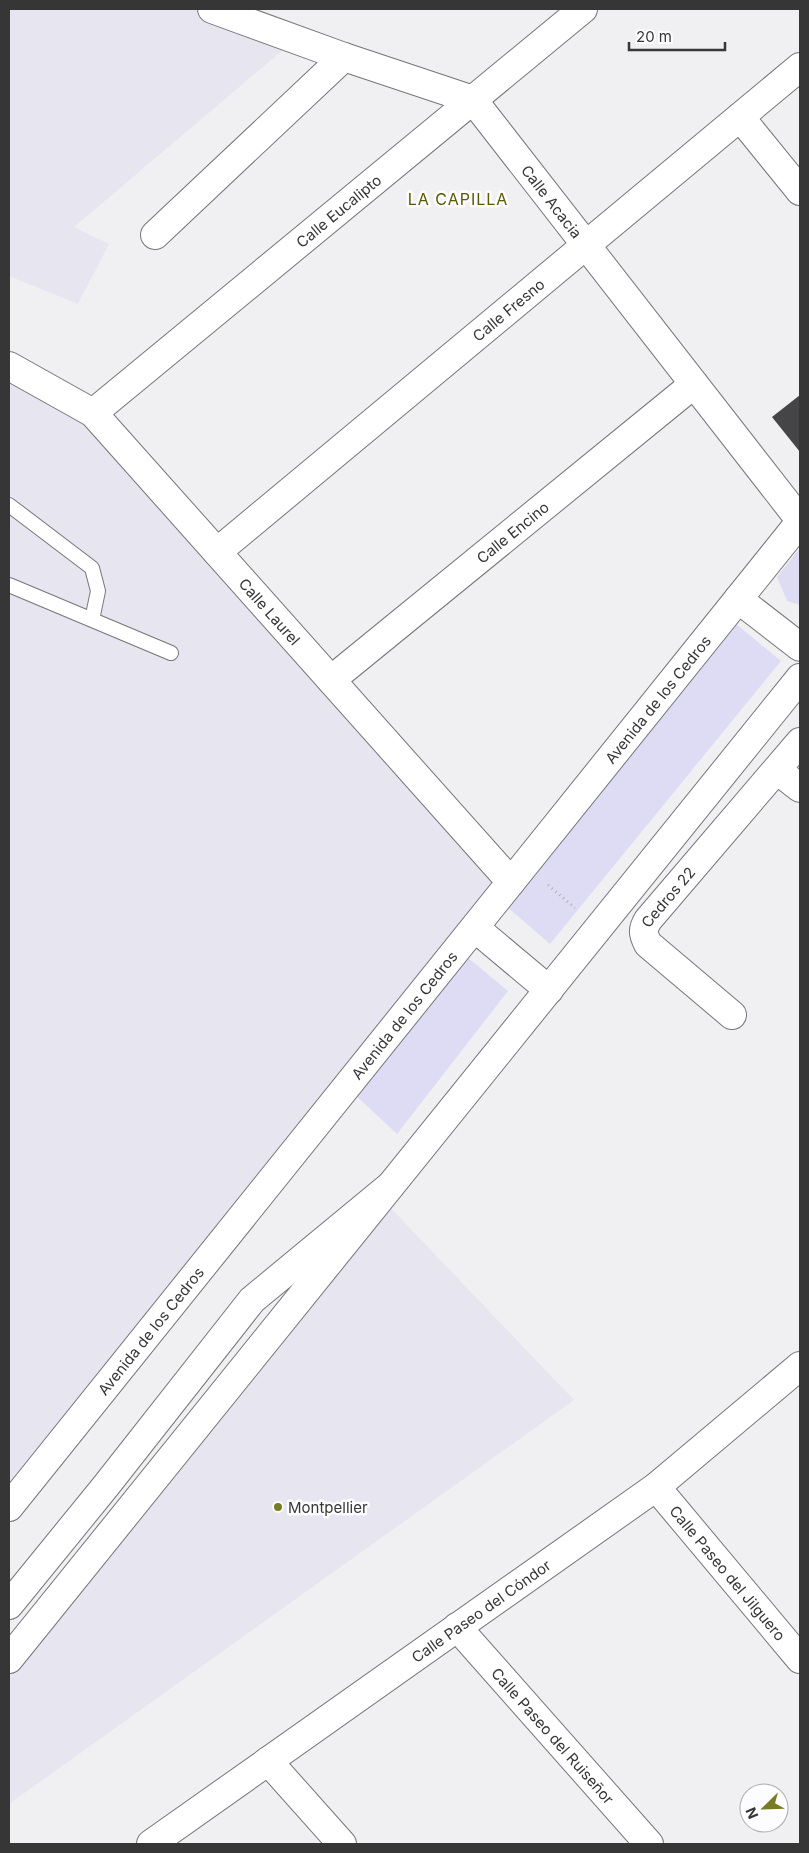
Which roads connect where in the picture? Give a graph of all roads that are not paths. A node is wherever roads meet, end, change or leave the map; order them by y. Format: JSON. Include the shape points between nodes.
{"nodes":[{"id":1,"x":212,"y":9,"type":"edge"},
{"id":2,"x":583,"y":9,"type":"edge"},
{"id":3,"x":344,"y":57,"type":"junction"},
{"id":4,"x":800,"y":67,"type":"edge"},
{"id":5,"x":472,"y":100,"type":"junction"},
{"id":6,"x":740,"y":117,"type":"junction"},
{"id":7,"x":800,"y":191,"type":"edge"},
{"id":8,"x":155,"y":235,"type":"dead end"},
{"id":9,"x":586,"y":245,"type":"junction"},
{"id":10,"x":9,"y":366,"type":"edge"},
{"id":11,"x":694,"y":384,"type":"junction"},
{"id":12,"x":93,"y":413,"type":"junction"},
{"id":13,"x":9,"y":505,"type":"edge"},
{"id":14,"x":800,"y":521,"type":"edge"},
{"id":15,"x":217,"y":552,"type":"junction"},
{"id":16,"x":9,"y":585,"type":"edge"},
{"id":17,"x":738,"y":599,"type":"junction"},
{"id":18,"x":92,"y":620,"type":"junction"},
{"id":19,"x":800,"y":647,"type":"edge"},
{"id":20,"x":171,"y":653,"type":"dead end"},
{"id":21,"x":800,"y":678,"type":"edge"},
{"id":22,"x":331,"y":680,"type":"junction"},
{"id":23,"x":800,"y":742,"type":"edge"},
{"id":24,"x":777,"y":770,"type":"junction"},
{"id":25,"x":800,"y":788,"type":"edge"},
{"id":26,"x":518,"y":874,"type":"junction"},
{"id":27,"x":475,"y":928,"type":"junction"},
{"id":28,"x":549,"y":990,"type":"junction"},
{"id":29,"x":732,"y":1015,"type":"dead end"},
{"id":30,"x":390,"y":1186,"type":"junction"},
{"id":31,"x":800,"y":1366,"type":"edge"},
{"id":32,"x":656,"y":1487,"type":"junction"},
{"id":33,"x":9,"y":1507,"type":"edge"},
{"id":34,"x":9,"y":1605,"type":"edge"},
{"id":35,"x":458,"y":1627,"type":"junction"},
{"id":36,"x":9,"y":1659,"type":"edge"},
{"id":37,"x":800,"y":1659,"type":"edge"},
{"id":38,"x":268,"y":1761,"type":"junction"},
{"id":39,"x":151,"y":1844,"type":"edge"},
{"id":40,"x":342,"y":1844,"type":"edge"},
{"id":41,"x":649,"y":1844,"type":"edge"}],
"edges":[{"from":1,"to":3,"type":"main road"},
{"from":2,"to":5,"type":"main road","name":"Calle Eucalipto"},
{"from":3,"to":5,"type":"main road"},
{"from":3,"to":8,"type":"main road"},
{"from":4,"to":6,"type":"main road","name":"Calle Fresno"},
{"from":5,"to":9,"type":"main road","name":"Calle Acacia"},
{"from":5,"to":12,"type":"main road","name":"Calle Eucalipto"},
{"from":6,"to":7,"type":"main road"},
{"from":6,"to":9,"type":"main road","name":"Calle Fresno"},
{"from":9,"to":11,"type":"main road","name":"Calle Acacia"},
{"from":9,"to":15,"type":"main road","name":"Calle Fresno"},
{"from":10,"to":12,"type":"main road","name":"Calle Laurel"},
{"from":11,"to":14,"type":"main road","name":"Calle Acacia"},
{"from":11,"to":22,"type":"main road","name":"Calle Encino"},
{"from":12,"to":15,"type":"main road","name":"Calle Laurel"},
{"from":13,"to":18,"type":"lane","via":[[92,568],[98,591]]},
{"from":14,"to":17,"type":"main road","name":"Avenida de los Cedros"},
{"from":15,"to":22,"type":"main road","name":"Calle Laurel"},
{"from":16,"to":18,"type":"lane"},
{"from":17,"to":19,"type":"main road"},
{"from":17,"to":26,"type":"main road","name":"Avenida de los Cedros"},
{"from":18,"to":20,"type":"lane"},
{"from":21,"to":28,"type":"main road"},
{"from":22,"to":26,"type":"main road","name":"Calle Laurel"},
{"from":23,"to":24,"type":"main road","name":"Cedros 22"},
{"from":24,"to":25,"type":"main road"},
{"from":24,"to":29,"type":"main road","name":"Cedros 22","via":[[643,927],[648,944]]},
{"from":26,"to":27,"type":"main road","name":"Avenida de los Cedros"},
{"from":27,"to":28,"type":"main road"},
{"from":27,"to":33,"type":"main road","name":"Avenida de los Cedros"},
{"from":28,"to":30,"type":"main road"},
{"from":30,"to":34,"type":"main road","via":[[252,1300]]},
{"from":30,"to":36,"type":"main road"},
{"from":31,"to":32,"type":"main road","name":"Calle Paseo del Cóndor"},
{"from":32,"to":35,"type":"main road","name":"Calle Paseo del Cóndor"},
{"from":32,"to":37,"type":"main road","name":"Calle Paseo del Jilguero"},
{"from":35,"to":38,"type":"main road","name":"Calle Paseo del Cóndor"},
{"from":35,"to":41,"type":"main road","name":"Calle Paseo del Ruiseñor"},
{"from":38,"to":39,"type":"main road","name":"Calle Paseo del Cóndor"},
{"from":38,"to":40,"type":"main road"}]}
